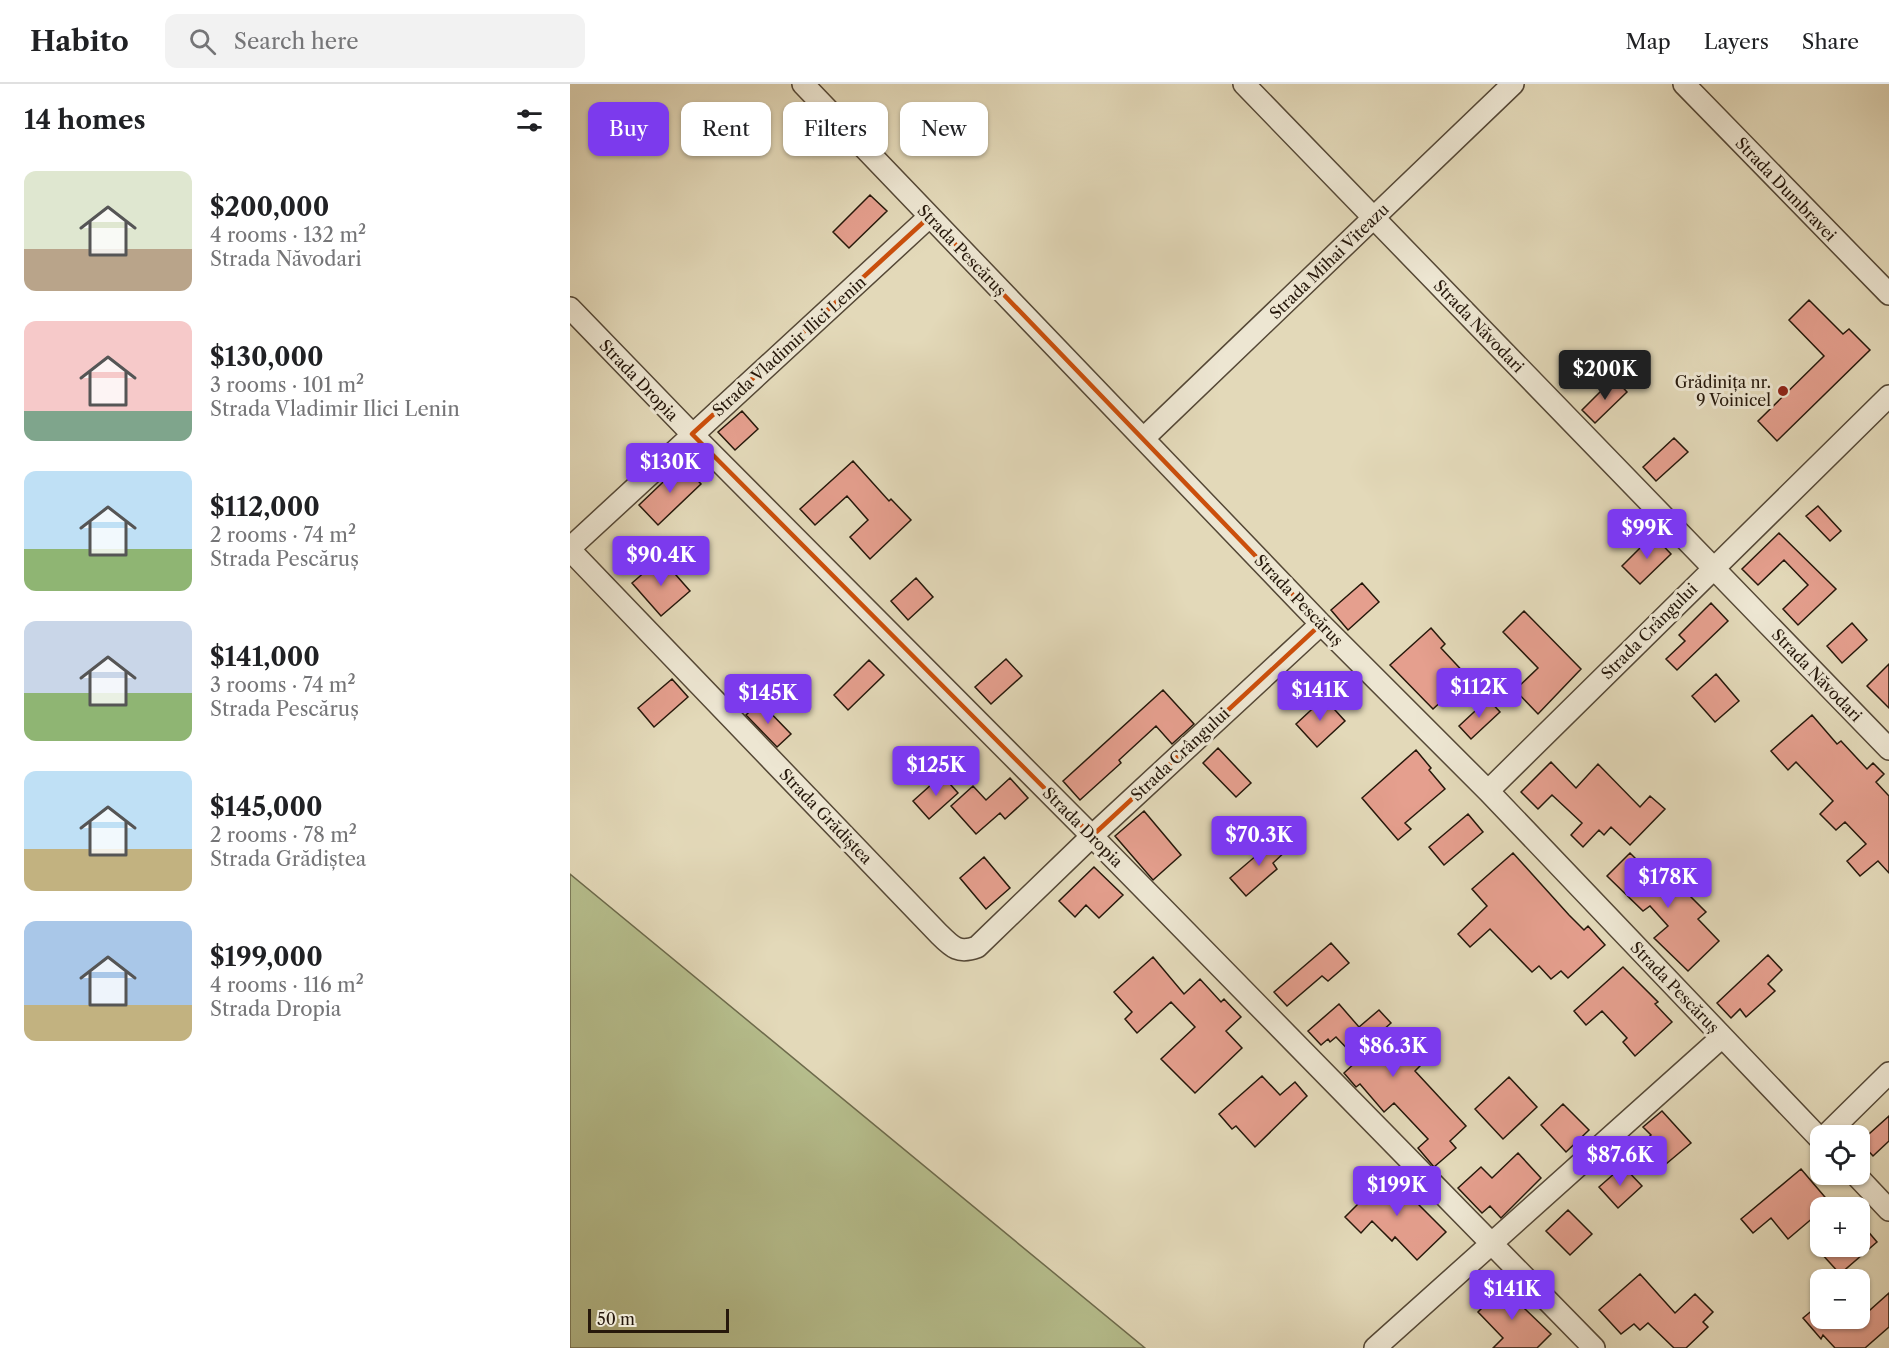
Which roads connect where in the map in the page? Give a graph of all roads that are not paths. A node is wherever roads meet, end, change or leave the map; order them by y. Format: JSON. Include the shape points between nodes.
{"nodes":[{"id":1,"x":1244,"y":84,"type":"edge"},
{"id":2,"x":1513,"y":84,"type":"edge"},
{"id":3,"x":1684,"y":84,"type":"edge"},
{"id":4,"x":806,"y":85,"type":"edge"},
{"id":5,"x":929,"y":217,"type":"junction"},
{"id":6,"x":1374,"y":218,"type":"junction"},
{"id":7,"x":1889,"y":294,"type":"edge"},
{"id":8,"x":570,"y":308,"type":"edge"},
{"id":9,"x":1889,"y":396,"type":"edge"},
{"id":10,"x":692,"y":434,"type":"junction"},
{"id":11,"x":1144,"y":438,"type":"junction"},
{"id":12,"x":570,"y":550,"type":"edge"},
{"id":13,"x":1713,"y":567,"type":"junction"},
{"id":14,"x":1321,"y":624,"type":"junction"},
{"id":15,"x":1889,"y":749,"type":"edge"},
{"id":16,"x":1488,"y":791,"type":"junction"},
{"id":17,"x":1092,"y":836,"type":"junction"},
{"id":18,"x":1722,"y":1037,"type":"junction"},
{"id":19,"x":1889,"y":1073,"type":"edge"},
{"id":20,"x":1836,"y":1125,"type":"edge"},
{"id":21,"x":1810,"y":1129,"type":"edge"},
{"id":22,"x":1865,"y":1185,"type":"edge"},
{"id":23,"x":1889,"y":1210,"type":"edge"},
{"id":24,"x":1491,"y":1245,"type":"junction"},
{"id":25,"x":1375,"y":1348,"type":"edge"},
{"id":26,"x":1594,"y":1348,"type":"edge"}],
"edges":[{"from":1,"to":6,"type":"street","name":"Strada Năvodari"},
{"from":2,"to":6,"type":"street","name":"Strada Mihai Viteazu"},
{"from":3,"to":7,"type":"street","name":"Strada Dumbravei"},
{"from":4,"to":5,"type":"street","name":"Strada Pescăruș"},
{"from":5,"to":10,"type":"street","name":"Strada Vladimir Ilici Lenin"},
{"from":5,"to":11,"type":"street","name":"Strada Pescăruș"},
{"from":6,"to":11,"type":"street","name":"Strada Mihai Viteazu"},
{"from":6,"to":13,"type":"street","name":"Strada Năvodari"},
{"from":8,"to":10,"type":"street","name":"Strada Dropia"},
{"from":9,"to":13,"type":"street","name":"Strada Crângului"},
{"from":10,"to":12,"type":"street","name":"Strada Vladimir Ilici Lenin"},
{"from":10,"to":17,"type":"street","name":"Strada Dropia"},
{"from":11,"to":14,"type":"street","name":"Strada Pescăruș"},
{"from":12,"to":17,"type":"street","name":"Strada Grădiștea","via":[[951,946],[966,951],[977,947]]},
{"from":13,"to":15,"type":"street","name":"Strada Năvodari"},
{"from":13,"to":16,"type":"street","name":"Strada Crângului"},
{"from":14,"to":16,"type":"street","name":"Strada Pescăruș"},
{"from":14,"to":17,"type":"street","name":"Strada Crângului"},
{"from":16,"to":18,"type":"street","name":"Strada Pescăruș"},
{"from":17,"to":24,"type":"street","name":"Strada Dropia"},
{"from":18,"to":21,"type":"street","name":"Strada Pescăruș"},
{"from":18,"to":24,"type":"street"},
{"from":19,"to":20,"type":"street"},
{"from":22,"to":23,"type":"street"},
{"from":24,"to":25,"type":"street"},
{"from":24,"to":26,"type":"street","name":"Strada Dropia"}]}
